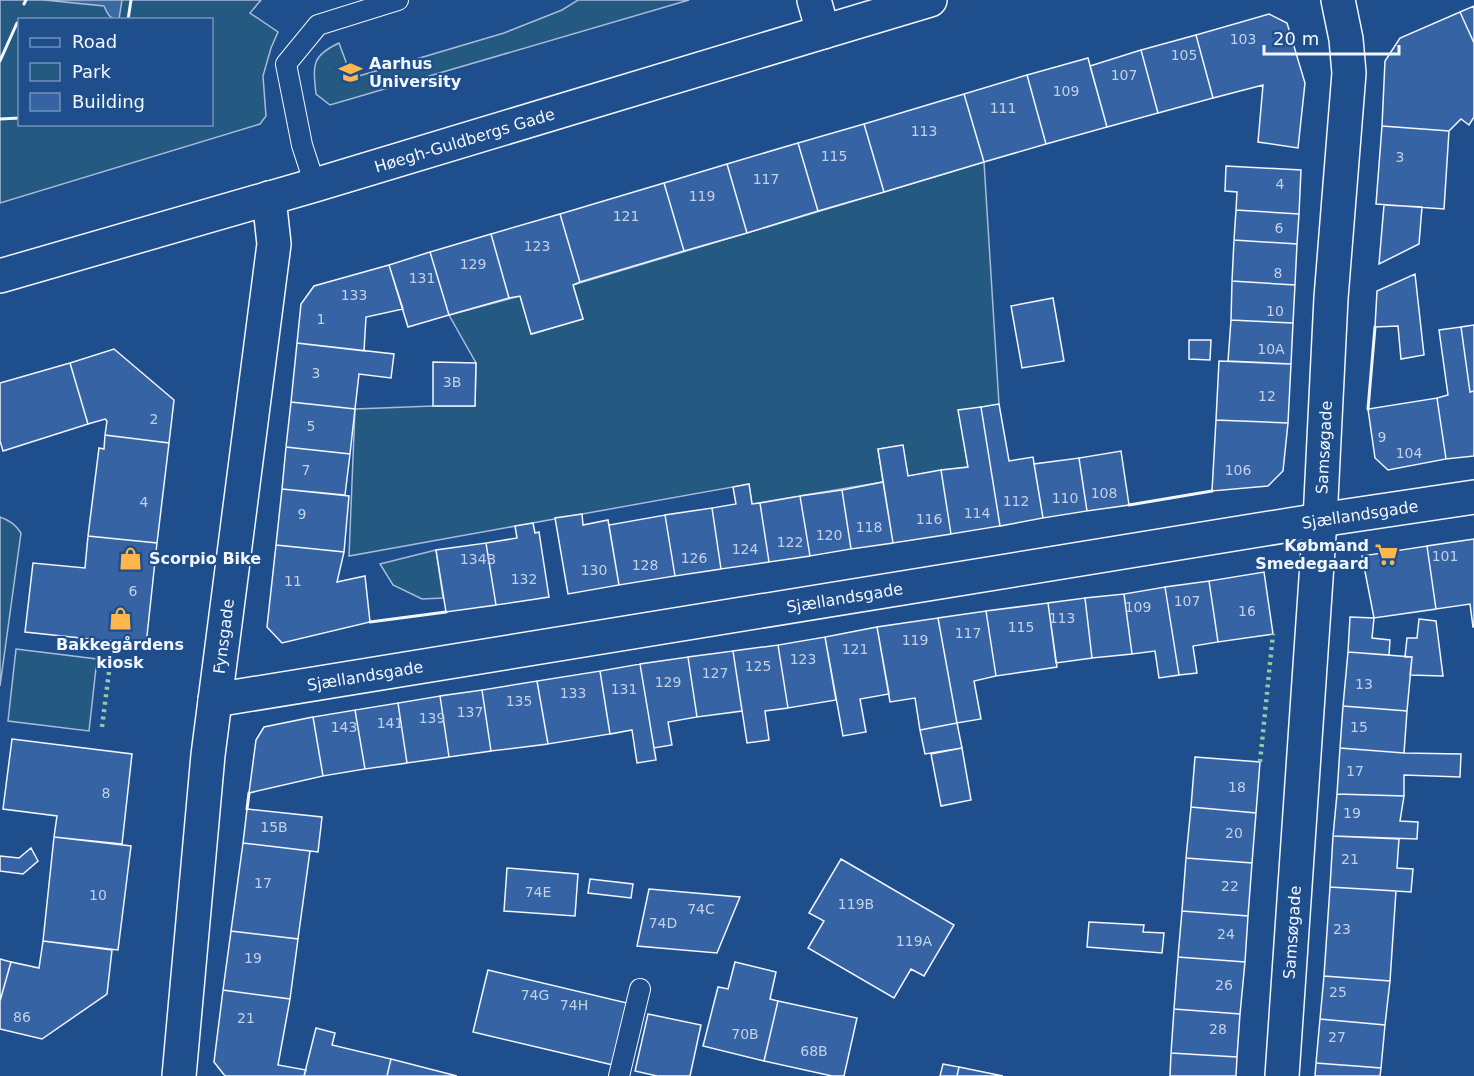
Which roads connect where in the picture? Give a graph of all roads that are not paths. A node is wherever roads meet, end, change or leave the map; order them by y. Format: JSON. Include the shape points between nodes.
{"nodes":[{"id":1,"x":398,"y":0,"type":"edge"},
{"id":2,"x":814,"y":0,"type":"edge"},
{"id":3,"x":930,"y":0,"type":"edge"},
{"id":4,"x":1338,"y":0,"type":"edge"},
{"id":5,"x":823,"y":32,"type":"junction"},
{"id":6,"x":315,"y":185,"type":"junction"},
{"id":7,"x":269,"y":198,"type":"junction"},
{"id":8,"x":0,"y":276,"type":"edge"},
{"id":9,"x":1474,"y":497,"type":"edge"},
{"id":10,"x":1320,"y":520,"type":"junction"},
{"id":11,"x":215,"y":700,"type":"junction"},
{"id":12,"x":640,"y":989,"type":"dead end"},
{"id":13,"x":178,"y":1076,"type":"edge"},
{"id":14,"x":619,"y":1076,"type":"edge"},
{"id":15,"x":1282,"y":1076,"type":"edge"}],
"edges":[{"from":1,"to":6,"type":"lane","via":[[318,25],[286,64],[302,145]]},
{"from":2,"to":5,"type":"street"},
{"from":3,"to":5,"type":"street","name":"Høegh-Guldbergs Gade"},
{"from":4,"to":10,"type":"street","name":"Samsøgade","via":[[1349,74],[1331,298]]},
{"from":5,"to":6,"type":"street","name":"Høegh-Guldbergs Gade"},
{"from":6,"to":7,"type":"street","name":"Høegh-Guldbergs Gade"},
{"from":7,"to":8,"type":"street","name":"Høegh-Guldbergs Gade"},
{"from":7,"to":11,"type":"street","name":"Fynsgade","via":[[274,244]]},
{"from":9,"to":10,"type":"street","name":"Sjællandsgade"},
{"from":10,"to":11,"type":"street","name":"Sjællandsgade"},
{"from":10,"to":15,"type":"street","name":"Samsøgade"},
{"from":11,"to":13,"type":"street","name":"Fynsgade"},
{"from":12,"to":14,"type":"lane"}]}
